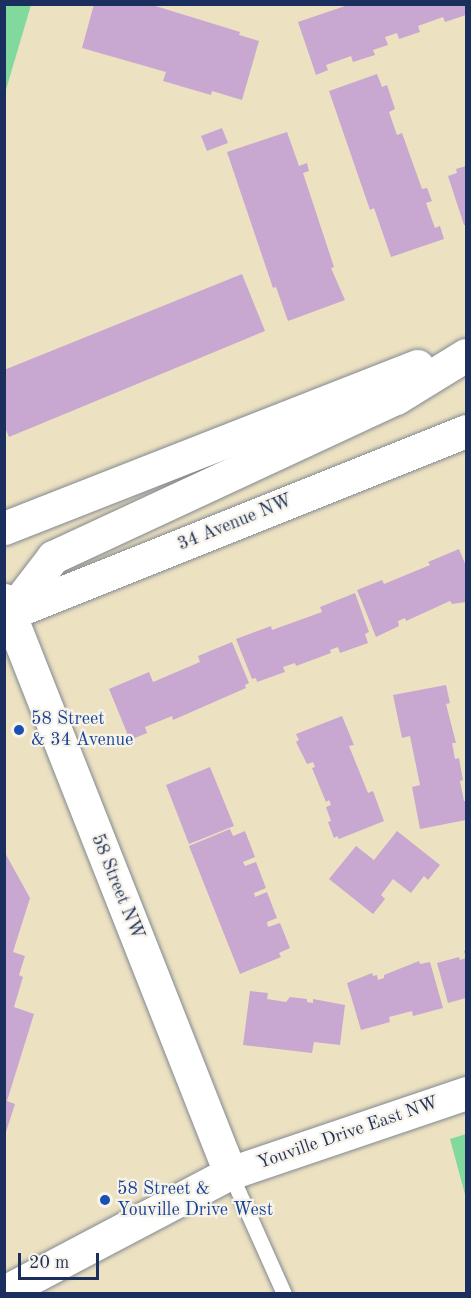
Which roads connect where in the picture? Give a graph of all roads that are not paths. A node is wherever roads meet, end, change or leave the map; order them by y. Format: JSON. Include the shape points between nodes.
{"nodes":[{"id":1,"x":466,"y":346,"type":"edge"},
{"id":2,"x":466,"y":355,"type":"edge"},
{"id":3,"x":466,"y":431,"type":"edge"},
{"id":4,"x":4,"y":528,"type":"edge"},
{"id":5,"x":6,"y":609,"type":"edge"},
{"id":6,"x":466,"y":1093,"type":"edge"},
{"id":7,"x":230,"y":1173,"type":"junction"},
{"id":8,"x":4,"y":1292,"type":"edge"},
{"id":9,"x":284,"y":1293,"type":"edge"}],
"edges":[{"from":1,"to":4,"type":"main road"},
{"from":2,"to":5,"type":"main road","via":[[396,398],[53,557]]},
{"from":3,"to":5,"type":"main road","name":"34 Avenue NW"},
{"from":5,"to":7,"type":"main road","name":"58 Street NW"},
{"from":6,"to":7,"type":"main road","name":"Youville Drive East NW"},
{"from":7,"to":8,"type":"main road","name":"Youville Drive East NW"},
{"from":7,"to":9,"type":"lane"}]}
